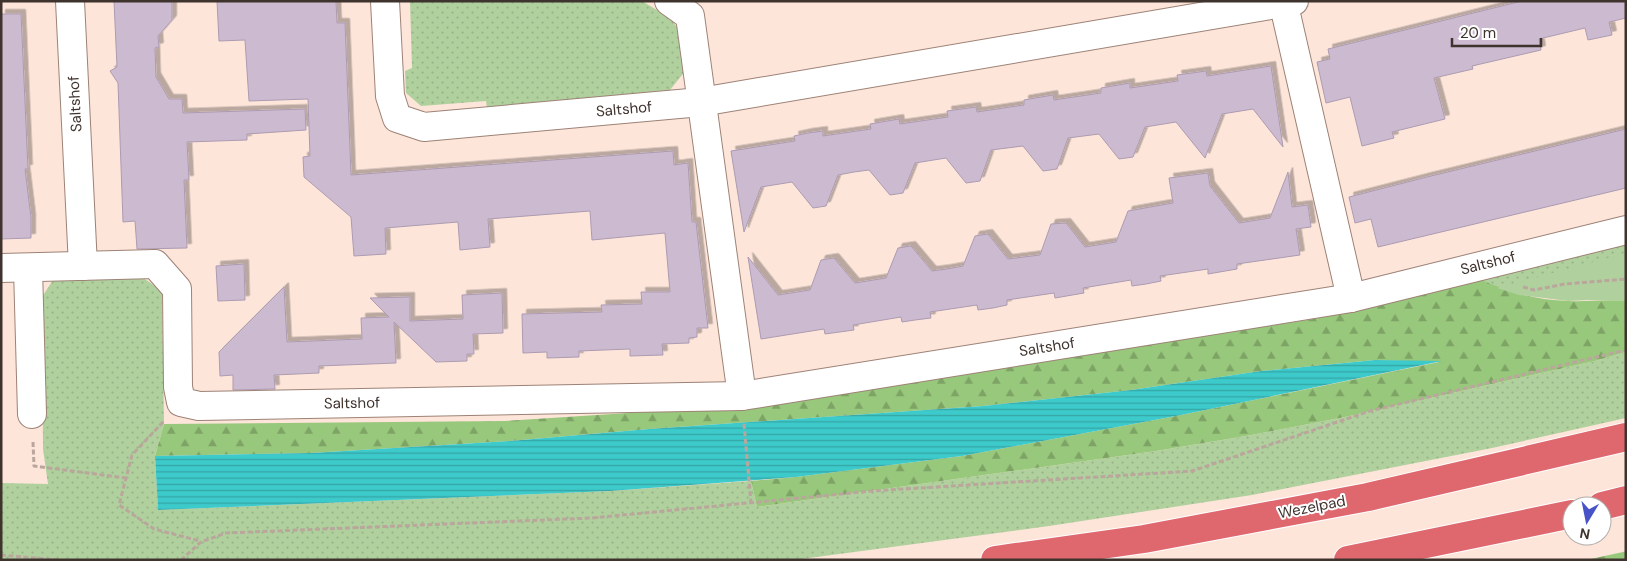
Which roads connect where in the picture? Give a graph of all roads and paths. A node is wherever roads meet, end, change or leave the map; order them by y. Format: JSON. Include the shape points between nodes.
{"nodes":[{"id":1,"x":70,"y":1,"type":"edge"},
{"id":2,"x":385,"y":1,"type":"edge"},
{"id":3,"x":669,"y":1,"type":"edge"},
{"id":4,"x":1287,"y":2,"type":"edge"},
{"id":5,"x":701,"y":102,"type":"junction"},
{"id":6,"x":1626,"y":230,"type":"edge"},
{"id":7,"x":1489,"y":263,"type":"junction"},
{"id":8,"x":83,"y":266,"type":"junction"},
{"id":9,"x":1,"y":268,"type":"edge"},
{"id":10,"x":28,"y":268,"type":"junction"},
{"id":11,"x":1626,"y":279,"type":"edge"},
{"id":12,"x":1351,"y":298,"type":"junction"},
{"id":13,"x":1626,"y":350,"type":"edge"},
{"id":14,"x":742,"y":396,"type":"junction"},
{"id":15,"x":181,"y":402,"type":"junction"},
{"id":16,"x":32,"y":414,"type":"joint"},
{"id":17,"x":1626,"y":437,"type":"edge"},
{"id":18,"x":126,"y":478,"type":"junction"},
{"id":19,"x":1626,"y":500,"type":"edge"},
{"id":20,"x":751,"y":503,"type":"junction"},
{"id":21,"x":1612,"y":504,"type":"edge"},
{"id":22,"x":1562,"y":516,"type":"edge"},
{"id":23,"x":201,"y":542,"type":"junction"},
{"id":24,"x":1,"y":555,"type":"edge"},
{"id":25,"x":58,"y":560,"type":"edge"},
{"id":26,"x":180,"y":560,"type":"edge"},
{"id":27,"x":995,"y":560,"type":"edge"},
{"id":28,"x":1348,"y":560,"type":"edge"}],
"edges":[{"from":1,"to":8,"type":"street","name":"Saltshof"},
{"from":2,"to":5,"type":"street","name":"Saltshof","via":[[390,96],[396,118],[424,127]]},
{"from":3,"to":5,"type":"street","via":[[690,16]]},
{"from":4,"to":5,"type":"street","name":"Saltshof"},
{"from":4,"to":12,"type":"street","name":"Saltshof"},
{"from":5,"to":14,"type":"street"},
{"from":6,"to":7,"type":"street","name":"Saltshof"},
{"from":7,"to":11,"type":"path","via":[[1508,282],[1534,290]]},
{"from":7,"to":12,"type":"street","name":"Saltshof"},
{"from":8,"to":10,"type":"street"},
{"from":8,"to":15,"type":"street","via":[[155,264],[177,289]]},
{"from":9,"to":10,"type":"street"},
{"from":10,"to":16,"type":"street"},
{"from":12,"to":14,"type":"street","name":"Saltshof"},
{"from":13,"to":20,"type":"path","via":[[1370,411],[1192,472],[872,491]]},
{"from":14,"to":15,"type":"street","name":"Saltshof","via":[[199,406]]},
{"from":14,"to":20,"type":"path"},
{"from":15,"to":18,"type":"path","via":[[132,455]]},
{"from":16,"to":18,"type":"path","via":[[34,466]]},
{"from":17,"to":27,"type":"highway","name":"Wezelpad","via":[[1368,497],[1144,539]]},
{"from":18,"to":23,"type":"path","via":[[119,505],[154,529]]},
{"from":19,"to":21,"type":"highway"},
{"from":20,"to":23,"type":"path","via":[[592,518],[226,533]]},
{"from":22,"to":28,"type":"highway"},
{"from":23,"to":26,"type":"path"},
{"from":24,"to":25,"type":"path"}]}
